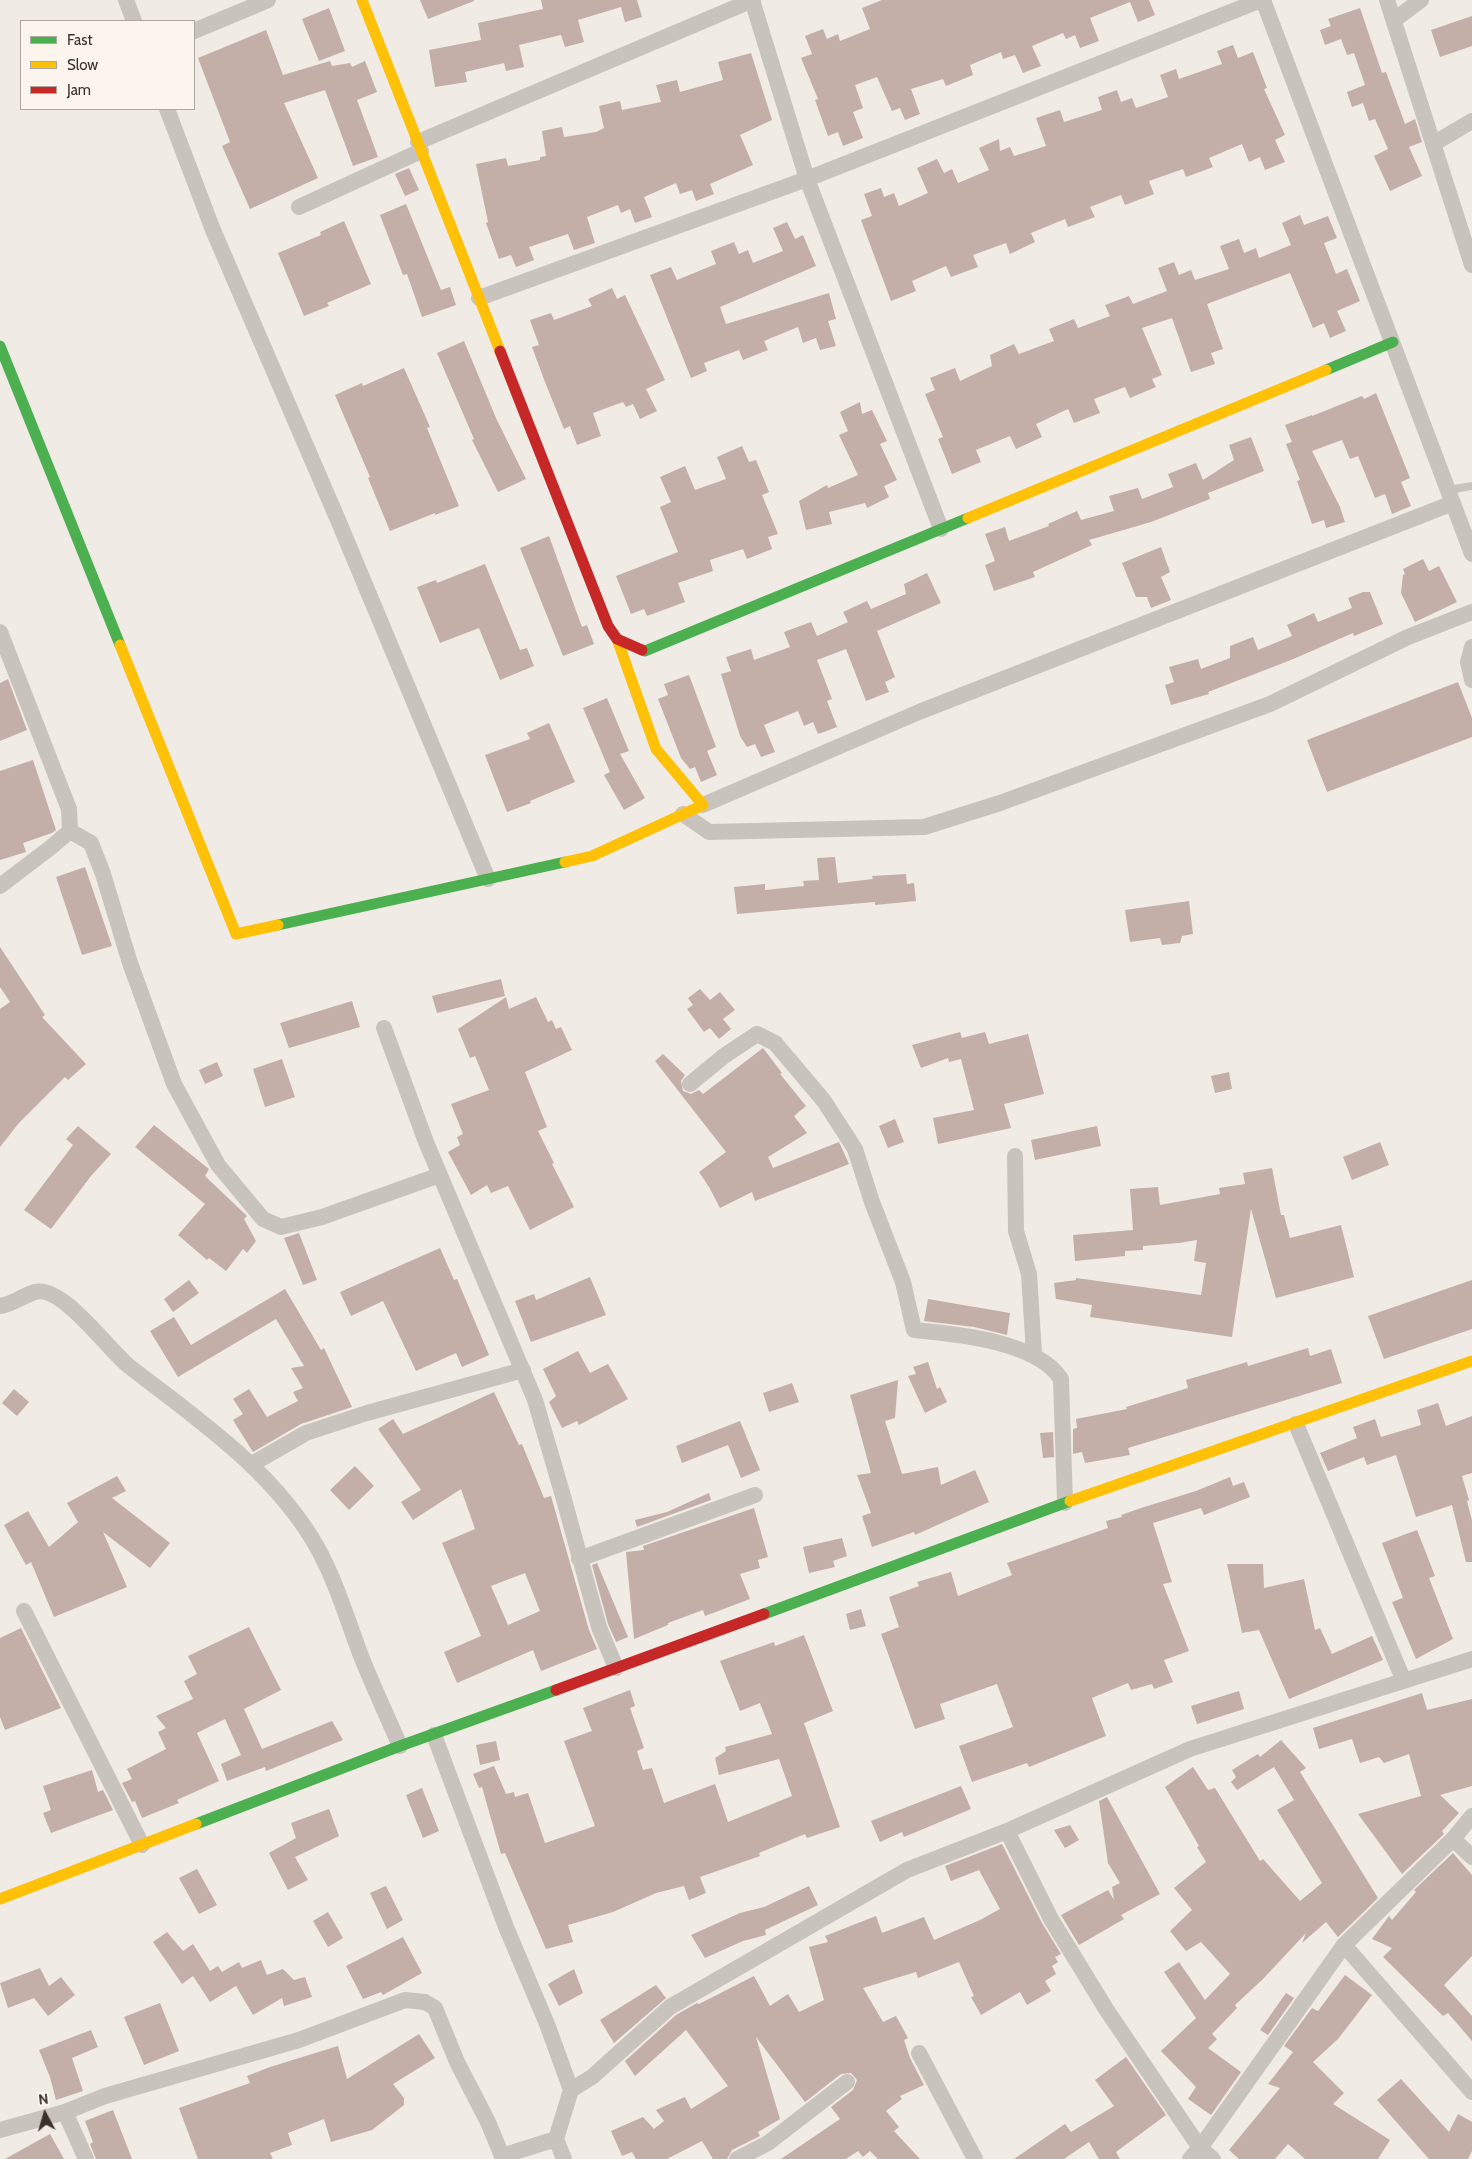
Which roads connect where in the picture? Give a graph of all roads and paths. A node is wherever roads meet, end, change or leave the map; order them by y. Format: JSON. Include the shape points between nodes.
{"nodes":[{"id":1,"x":126,"y":0,"type":"edge"},
{"id":2,"x":362,"y":0,"type":"edge"},
{"id":3,"x":752,"y":0,"type":"edge"},
{"id":4,"x":1262,"y":0,"type":"edge"},
{"id":5,"x":1387,"y":0,"type":"edge"},
{"id":6,"x":1421,"y":0,"type":"edge"},
{"id":7,"x":263,"y":1,"type":"edge"},
{"id":8,"x":134,"y":20,"type":"edge"},
{"id":9,"x":1394,"y":20,"type":"junction"},
{"id":10,"x":195,"y":31,"type":"edge"},
{"id":11,"x":167,"y":110,"type":"edge"},
{"id":12,"x":1472,"y":121,"type":"edge"},
{"id":13,"x":1433,"y":144,"type":"junction"},
{"id":14,"x":419,"y":146,"type":"junction"},
{"id":15,"x":807,"y":179,"type":"junction"},
{"id":16,"x":299,"y":207,"type":"dead end"},
{"id":17,"x":1472,"y":265,"type":"edge"},
{"id":18,"x":479,"y":298,"type":"junction"},
{"id":19,"x":1393,"y":342,"type":"junction"},
{"id":20,"x":0,"y":346,"type":"edge"},
{"id":21,"x":1472,"y":486,"type":"edge"},
{"id":22,"x":1450,"y":496,"type":"junction"},
{"id":23,"x":941,"y":529,"type":"junction"},
{"id":24,"x":1472,"y":554,"type":"edge"},
{"id":25,"x":1472,"y":612,"type":"edge"},
{"id":26,"x":0,"y":632,"type":"edge"},
{"id":27,"x":617,"y":639,"type":"junction"},
{"id":28,"x":1472,"y":647,"type":"edge"},
{"id":29,"x":1472,"y":680,"type":"edge"},
{"id":30,"x":704,"y":804,"type":"junction"},
{"id":31,"x":683,"y":814,"type":"junction"},
{"id":32,"x":70,"y":831,"type":"junction"},
{"id":33,"x":488,"y":879,"type":"junction"},
{"id":34,"x":0,"y":886,"type":"edge"},
{"id":35,"x":384,"y":1028,"type":"dead end"},
{"id":36,"x":690,"y":1084,"type":"dead end"},
{"id":37,"x":1015,"y":1156,"type":"dead end"},
{"id":38,"x":440,"y":1175,"type":"junction"},
{"id":39,"x":0,"y":1306,"type":"edge"},
{"id":40,"x":1034,"y":1354,"type":"junction"},
{"id":41,"x":1472,"y":1361,"type":"edge"},
{"id":42,"x":523,"y":1370,"type":"junction"},
{"id":43,"x":1296,"y":1424,"type":"junction"},
{"id":44,"x":252,"y":1464,"type":"junction"},
{"id":45,"x":755,"y":1495,"type":"dead end"},
{"id":46,"x":1065,"y":1503,"type":"junction"},
{"id":47,"x":579,"y":1559,"type":"junction"},
{"id":48,"x":24,"y":1611,"type":"dead end"},
{"id":49,"x":1472,"y":1659,"type":"edge"},
{"id":50,"x":616,"y":1668,"type":"junction"},
{"id":51,"x":1403,"y":1680,"type":"junction"},
{"id":52,"x":434,"y":1735,"type":"junction"},
{"id":53,"x":400,"y":1746,"type":"junction"},
{"id":54,"x":1472,"y":1816,"type":"edge"},
{"id":55,"x":1007,"y":1831,"type":"junction"},
{"id":56,"x":1453,"y":1839,"type":"junction"},
{"id":57,"x":142,"y":1845,"type":"junction"},
{"id":58,"x":1472,"y":1857,"type":"edge"},
{"id":59,"x":0,"y":1899,"type":"edge"},
{"id":60,"x":1344,"y":1945,"type":"junction"},
{"id":61,"x":919,"y":2053,"type":"dead end"},
{"id":62,"x":847,"y":2082,"type":"dead end"},
{"id":63,"x":571,"y":2090,"type":"junction"},
{"id":64,"x":1472,"y":2092,"type":"edge"},
{"id":65,"x":64,"y":2112,"type":"junction"},
{"id":66,"x":0,"y":2130,"type":"edge"},
{"id":67,"x":556,"y":2139,"type":"junction"},
{"id":68,"x":1201,"y":2155,"type":"edge"},
{"id":69,"x":499,"y":2157,"type":"edge"},
{"id":70,"x":86,"y":2159,"type":"edge"},
{"id":71,"x":564,"y":2159,"type":"edge"},
{"id":72,"x":737,"y":2159,"type":"edge"},
{"id":73,"x":975,"y":2159,"type":"edge"}],
"edges":[{"from":1,"to":8,"type":"street"},
{"from":2,"to":14,"type":"street"},
{"from":3,"to":14,"type":"street"},
{"from":3,"to":15,"type":"street"},
{"from":4,"to":15,"type":"street"},
{"from":4,"to":19,"type":"street"},
{"from":5,"to":9,"type":"street"},
{"from":6,"to":9,"type":"street"},
{"from":7,"to":10,"type":"street"},
{"from":9,"to":13,"type":"street"},
{"from":11,"to":33,"type":"street","via":[[213,230]]},
{"from":12,"to":13,"type":"street"},
{"from":13,"to":17,"type":"street"},
{"from":14,"to":16,"type":"street"},
{"from":14,"to":18,"type":"street"},
{"from":15,"to":18,"type":"street"},
{"from":15,"to":23,"type":"street"},
{"from":18,"to":27,"type":"street","via":[[608,626]]},
{"from":19,"to":22,"type":"street"},
{"from":19,"to":23,"type":"street"},
{"from":20,"to":33,"type":"street","via":[[236,934]]},
{"from":21,"to":22,"type":"lane"},
{"from":22,"to":24,"type":"street"},
{"from":22,"to":30,"type":"street","via":[[919,712]]},
{"from":23,"to":27,"type":"street","via":[[645,651]]},
{"from":25,"to":31,"type":"street","via":[[1408,637],[1270,704],[1000,803],[924,827],[709,832]]},
{"from":26,"to":32,"type":"street","via":[[69,809]]},
{"from":27,"to":30,"type":"street","via":[[656,749]]},
{"from":28,"to":29,"type":"street","via":[[1468,662]]},
{"from":30,"to":31,"type":"street"},
{"from":31,"to":33,"type":"street","via":[[592,856]]},
{"from":32,"to":34,"type":"street"},
{"from":32,"to":38,"type":"street","via":[[91,844],[174,1084],[218,1166],[263,1219],[281,1227],[322,1217]]},
{"from":35,"to":38,"type":"street"},
{"from":36,"to":40,"type":"street","via":[[757,1034],[774,1043],[824,1101],[855,1150],[904,1282],[914,1330],[971,1336]]},
{"from":37,"to":40,"type":"street","via":[[1016,1231],[1029,1274]]},
{"from":38,"to":42,"type":"street"},
{"from":39,"to":44,"type":"street","via":[[13,1304],[35,1292],[49,1292],[70,1305],[118,1357]]},
{"from":40,"to":46,"type":"street","via":[[1054,1368],[1061,1379]]},
{"from":41,"to":43,"type":"street"},
{"from":42,"to":44,"type":"street","via":[[367,1412],[306,1433]]},
{"from":42,"to":47,"type":"street","via":[[557,1474]]},
{"from":43,"to":46,"type":"street"},
{"from":43,"to":51,"type":"street"},
{"from":44,"to":53,"type":"street","via":[[280,1495],[316,1545],[331,1574],[361,1657]]},
{"from":45,"to":47,"type":"street"},
{"from":46,"to":50,"type":"street"},
{"from":47,"to":50,"type":"street","via":[[598,1626]]},
{"from":48,"to":57,"type":"street"},
{"from":49,"to":51,"type":"street"},
{"from":50,"to":52,"type":"street"},
{"from":51,"to":55,"type":"street","via":[[1190,1749]]},
{"from":52,"to":53,"type":"street"},
{"from":52,"to":63,"type":"street"},
{"from":53,"to":57,"type":"street"},
{"from":54,"to":56,"type":"street"},
{"from":55,"to":63,"type":"street","via":[[907,1870],[670,2007],[592,2077]]},
{"from":55,"to":68,"type":"street","via":[[1051,1919]]},
{"from":56,"to":58,"type":"street"},
{"from":56,"to":60,"type":"street"},
{"from":57,"to":59,"type":"street"},
{"from":60,"to":64,"type":"street"},
{"from":60,"to":68,"type":"street"},
{"from":61,"to":73,"type":"street"},
{"from":62,"to":72,"type":"street","via":[[768,2143]]},
{"from":63,"to":67,"type":"street"},
{"from":65,"to":66,"type":"street"},
{"from":65,"to":69,"type":"street","via":[[105,2096],[299,2040],[405,2000],[425,2002],[435,2008],[457,2062],[488,2122]]},
{"from":65,"to":70,"type":"street"},
{"from":67,"to":69,"type":"street"},
{"from":67,"to":71,"type":"street"}]}
